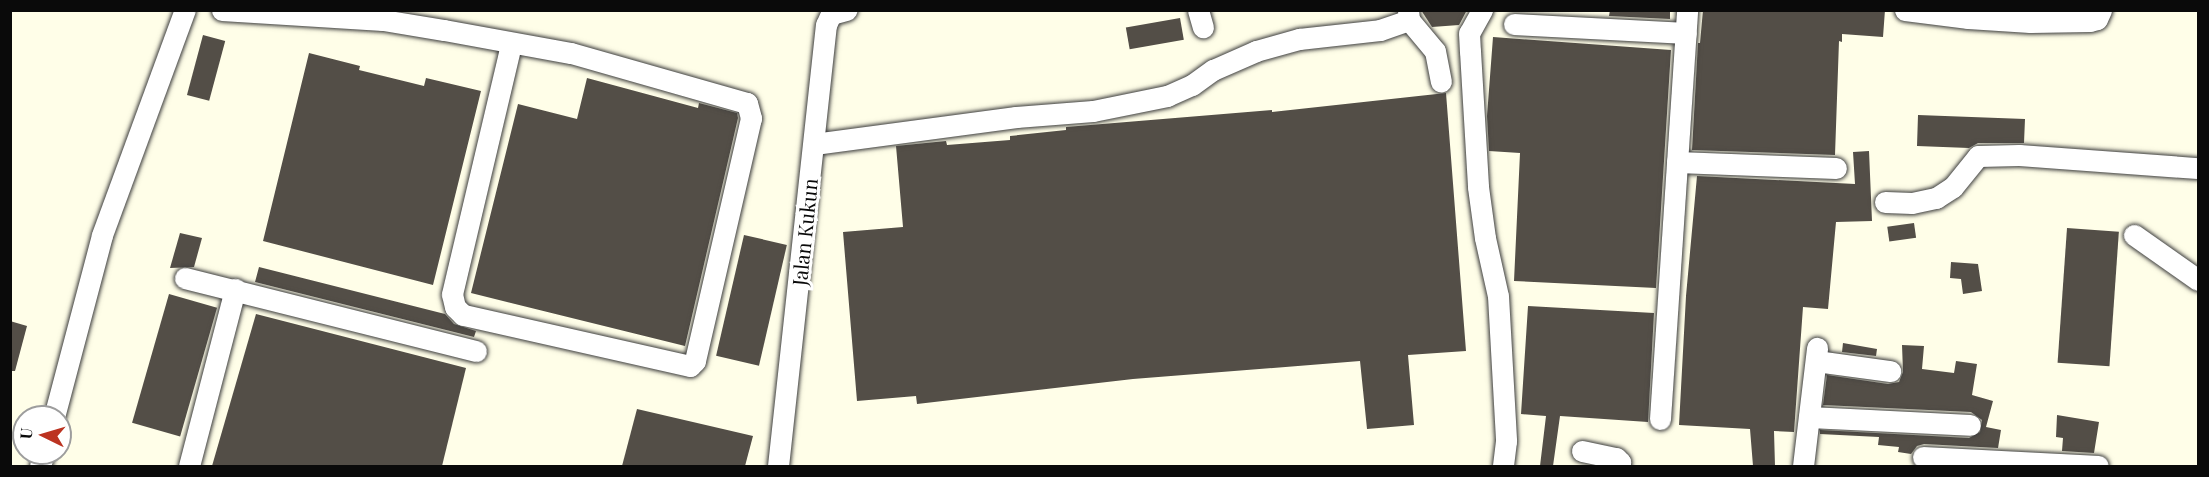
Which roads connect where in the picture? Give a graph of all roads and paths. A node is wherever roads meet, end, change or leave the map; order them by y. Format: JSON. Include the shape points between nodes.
{"nodes":[{"id":1,"x":185,"y":10,"type":"edge"},
{"id":2,"x":222,"y":10,"type":"edge"},
{"id":3,"x":1482,"y":10,"type":"edge"},
{"id":4,"x":1687,"y":10,"type":"edge"},
{"id":5,"x":1905,"y":10,"type":"edge"},
{"id":6,"x":2101,"y":10,"type":"edge"},
{"id":7,"x":836,"y":12,"type":"edge"},
{"id":8,"x":1968,"y":14,"type":"edge"},
{"id":9,"x":1408,"y":15,"type":"edge"},
{"id":10,"x":2030,"y":16,"type":"edge"},
{"id":11,"x":1514,"y":24,"type":"dead end"},
{"id":12,"x":1686,"y":33,"type":"junction"},
{"id":13,"x":511,"y":44,"type":"junction"},
{"id":14,"x":1441,"y":81,"type":"dead end"},
{"id":15,"x":814,"y":144,"type":"junction"},
{"id":16,"x":1677,"y":162,"type":"junction"},
{"id":17,"x":1836,"y":168,"type":"dead end"},
{"id":18,"x":2199,"y":168,"type":"edge"},
{"id":19,"x":1885,"y":202,"type":"dead end"},
{"id":20,"x":2134,"y":235,"type":"dead end"},
{"id":21,"x":185,"y":278,"type":"dead end"},
{"id":22,"x":2199,"y":280,"type":"edge"},
{"id":23,"x":235,"y":289,"type":"junction"},
{"id":24,"x":476,"y":351,"type":"dead end"},
{"id":25,"x":1890,"y":371,"type":"dead end"},
{"id":26,"x":57,"y":405,"type":"edge"},
{"id":27,"x":1809,"y":417,"type":"junction"},
{"id":28,"x":1660,"y":419,"type":"dead end"},
{"id":29,"x":1970,"y":425,"type":"dead end"},
{"id":30,"x":1582,"y":451,"type":"dead end"},
{"id":31,"x":1923,"y":458,"type":"dead end"},
{"id":32,"x":189,"y":466,"type":"edge"},
{"id":33,"x":778,"y":466,"type":"edge"},
{"id":34,"x":1503,"y":466,"type":"edge"},
{"id":35,"x":1620,"y":466,"type":"edge"},
{"id":36,"x":1803,"y":466,"type":"edge"},
{"id":37,"x":2098,"y":466,"type":"edge"}],
"edges":[{"from":1,"to":26,"type":"street","via":[[102,235]]},
{"from":2,"to":13,"type":"street","via":[[383,20]]},
{"from":3,"to":34,"type":"street","via":[[1469,33],[1478,188],[1498,296],[1506,441]]},
{"from":4,"to":12,"type":"street"},
{"from":5,"to":8,"type":"street"},
{"from":6,"to":10,"type":"street","via":[[2097,20],[2090,21]]},
{"from":7,"to":15,"type":"street","name":"Jalan Kukun","via":[[826,25]]},
{"from":8,"to":10,"type":"street"},
{"from":9,"to":14,"type":"street","via":[[1435,51]]},
{"from":9,"to":15,"type":"street","via":[[1380,30],[1299,39],[1256,51],[1167,96],[1093,111],[1016,117]]},
{"from":11,"to":12,"type":"street"},
{"from":12,"to":16,"type":"street"},
{"from":13,"to":13,"type":"street","via":[[571,53],[747,103],[751,118],[695,361],[690,366],[463,315],[454,307],[452,294]]},
{"from":15,"to":33,"type":"street","name":"Jalan Kukun"},
{"from":16,"to":17,"type":"street"},
{"from":16,"to":28,"type":"street"},
{"from":18,"to":19,"type":"street","via":[[2019,155],[1978,156],[1953,187],[1936,198],[1912,203]]},
{"from":20,"to":22,"type":"street"},
{"from":21,"to":23,"type":"street"},
{"from":23,"to":24,"type":"street"},
{"from":23,"to":32,"type":"street"},
{"from":25,"to":27,"type":"street","via":[[1816,355]]},
{"from":27,"to":29,"type":"street"},
{"from":27,"to":36,"type":"street"},
{"from":30,"to":35,"type":"street","via":[[1616,458]]},
{"from":31,"to":37,"type":"street"}]}
